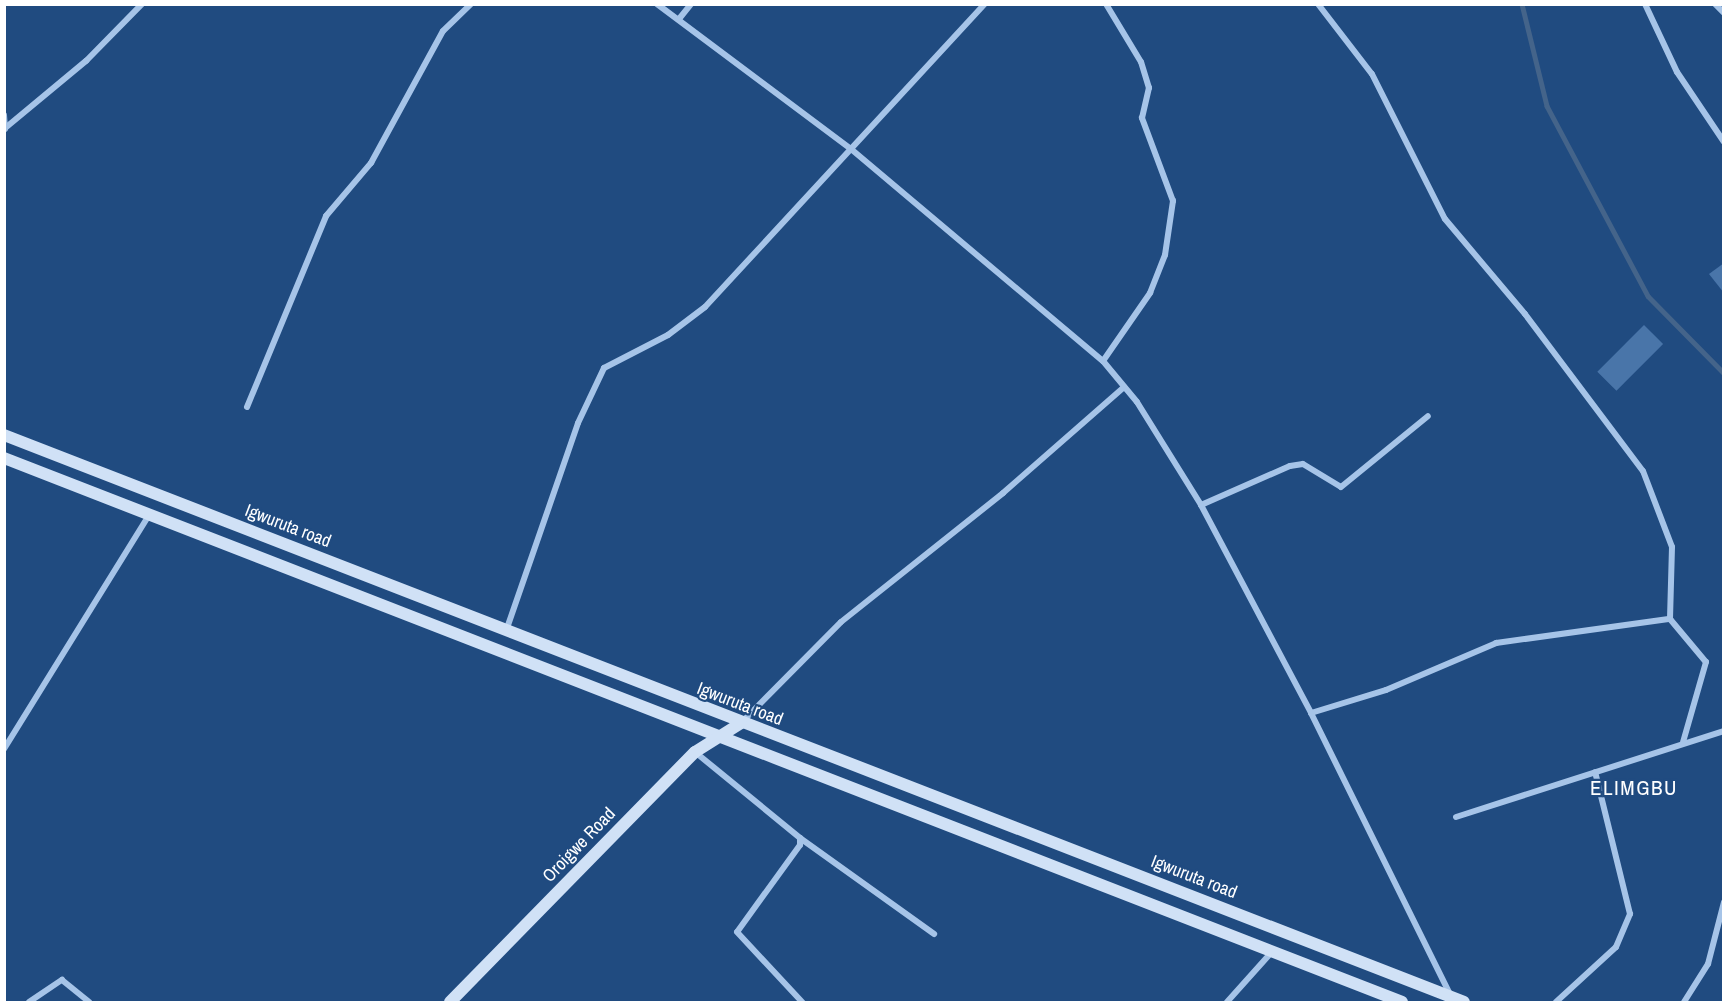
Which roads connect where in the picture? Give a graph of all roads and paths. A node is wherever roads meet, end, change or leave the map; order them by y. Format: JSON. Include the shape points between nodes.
{"nodes":[{"id":1,"x":142,"y":4,"type":"edge"},
{"id":2,"x":471,"y":4,"type":"edge"},
{"id":3,"x":657,"y":4,"type":"edge"},
{"id":4,"x":691,"y":4,"type":"edge"},
{"id":5,"x":986,"y":4,"type":"edge"},
{"id":6,"x":1106,"y":4,"type":"edge"},
{"id":7,"x":1318,"y":4,"type":"edge"},
{"id":8,"x":1645,"y":4,"type":"edge"},
{"id":9,"x":1715,"y":4,"type":"edge"},
{"id":10,"x":1724,"y":13,"type":"edge"},
{"id":11,"x":679,"y":19,"type":"junction"},
{"id":12,"x":4,"y":115,"type":"edge"},
{"id":13,"x":5,"y":129,"type":"edge"},
{"id":14,"x":1724,"y":142,"type":"edge"},
{"id":15,"x":851,"y":149,"type":"junction"},
{"id":16,"x":1103,"y":361,"type":"junction"},
{"id":17,"x":1124,"y":387,"type":"junction"},
{"id":18,"x":247,"y":407,"type":"dead end"},
{"id":19,"x":1428,"y":416,"type":"dead end"},
{"id":20,"x":4,"y":435,"type":"edge"},
{"id":21,"x":4,"y":458,"type":"edge"},
{"id":22,"x":1201,"y":505,"type":"junction"},
{"id":23,"x":149,"y":515,"type":"junction"},
{"id":24,"x":1670,"y":618,"type":"junction"},
{"id":25,"x":506,"y":631,"type":"junction"},
{"id":26,"x":1311,"y":713,"type":"junction"},
{"id":27,"x":741,"y":723,"type":"junction"},
{"id":28,"x":1724,"y":731,"type":"edge"},
{"id":29,"x":714,"y":735,"type":"junction"},
{"id":30,"x":1683,"y":742,"type":"junction"},
{"id":31,"x":4,"y":749,"type":"edge"},
{"id":32,"x":695,"y":752,"type":"junction"},
{"id":33,"x":1595,"y":772,"type":"junction"},
{"id":34,"x":1456,"y":817,"type":"dead end"},
{"id":35,"x":800,"y":838,"type":"junction"},
{"id":36,"x":1724,"y":902,"type":"edge"},
{"id":37,"x":934,"y":934,"type":"dead end"},
{"id":38,"x":1271,"y":953,"type":"junction"},
{"id":39,"x":1452,"y":998,"type":"junction"},
{"id":40,"x":29,"y":1002,"type":"edge"},
{"id":41,"x":89,"y":1002,"type":"edge"},
{"id":42,"x":450,"y":1002,"type":"edge"},
{"id":43,"x":802,"y":1002,"type":"edge"},
{"id":44,"x":1227,"y":1002,"type":"edge"},
{"id":45,"x":1402,"y":1002,"type":"edge"},
{"id":46,"x":1464,"y":1002,"type":"edge"},
{"id":47,"x":1556,"y":1002,"type":"edge"},
{"id":48,"x":1684,"y":1002,"type":"edge"}],
"edges":[{"from":1,"to":13,"type":"street","via":[[86,61]]},
{"from":2,"to":18,"type":"street","via":[[442,31],[371,163],[326,216]]},
{"from":3,"to":11,"type":"street"},
{"from":4,"to":11,"type":"street"},
{"from":5,"to":15,"type":"street"},
{"from":6,"to":16,"type":"street","via":[[1141,62],[1149,95],[1142,118],[1173,201],[1165,255],[1150,293]]},
{"from":7,"to":24,"type":"street","via":[[1372,74],[1445,219],[1525,314],[1642,471],[1672,547]]},
{"from":8,"to":14,"type":"street","via":[[1677,72]]},
{"from":9,"to":10,"type":"street"},
{"from":11,"to":15,"type":"street"},
{"from":12,"to":13,"type":"street"},
{"from":15,"to":16,"type":"street"},
{"from":15,"to":25,"type":"street","via":[[705,307],[668,335],[604,368],[578,423]]},
{"from":16,"to":17,"type":"street"},
{"from":17,"to":22,"type":"street"},
{"from":17,"to":27,"type":"street","via":[[1004,493],[841,622]]},
{"from":19,"to":22,"type":"street","via":[[1341,487],[1296,465],[1261,475]]},
{"from":20,"to":25,"type":"main road","name":"Igwuruta road"},
{"from":21,"to":23,"type":"main road"},
{"from":22,"to":26,"type":"street"},
{"from":23,"to":29,"type":"main road"},
{"from":23,"to":31,"type":"street"},
{"from":24,"to":26,"type":"street","via":[[1496,643],[1386,690]]},
{"from":24,"to":30,"type":"street","via":[[1706,662]]},
{"from":25,"to":27,"type":"main road","name":"Igwuruta road"},
{"from":26,"to":39,"type":"street"},
{"from":27,"to":29,"type":"main road","name":"Oroigwe Road"},
{"from":27,"to":39,"type":"main road","name":"Igwuruta road"},
{"from":28,"to":30,"type":"street"},
{"from":29,"to":32,"type":"main road","name":"Oroigwe Road"},
{"from":29,"to":38,"type":"main road"},
{"from":30,"to":33,"type":"street"},
{"from":32,"to":35,"type":"street"},
{"from":32,"to":42,"type":"main road","name":"Oroigwe Road"},
{"from":33,"to":34,"type":"street"},
{"from":33,"to":47,"type":"street","via":[[1630,914],[1616,947]]},
{"from":35,"to":37,"type":"street"},
{"from":35,"to":43,"type":"street","via":[[800,845],[737,932]]},
{"from":36,"to":48,"type":"street","via":[[1708,964]]},
{"from":38,"to":44,"type":"street"},
{"from":38,"to":45,"type":"main road"},
{"from":39,"to":46,"type":"main road","name":"Igwuruta road"},
{"from":40,"to":41,"type":"street","via":[[62,980]]}]}
